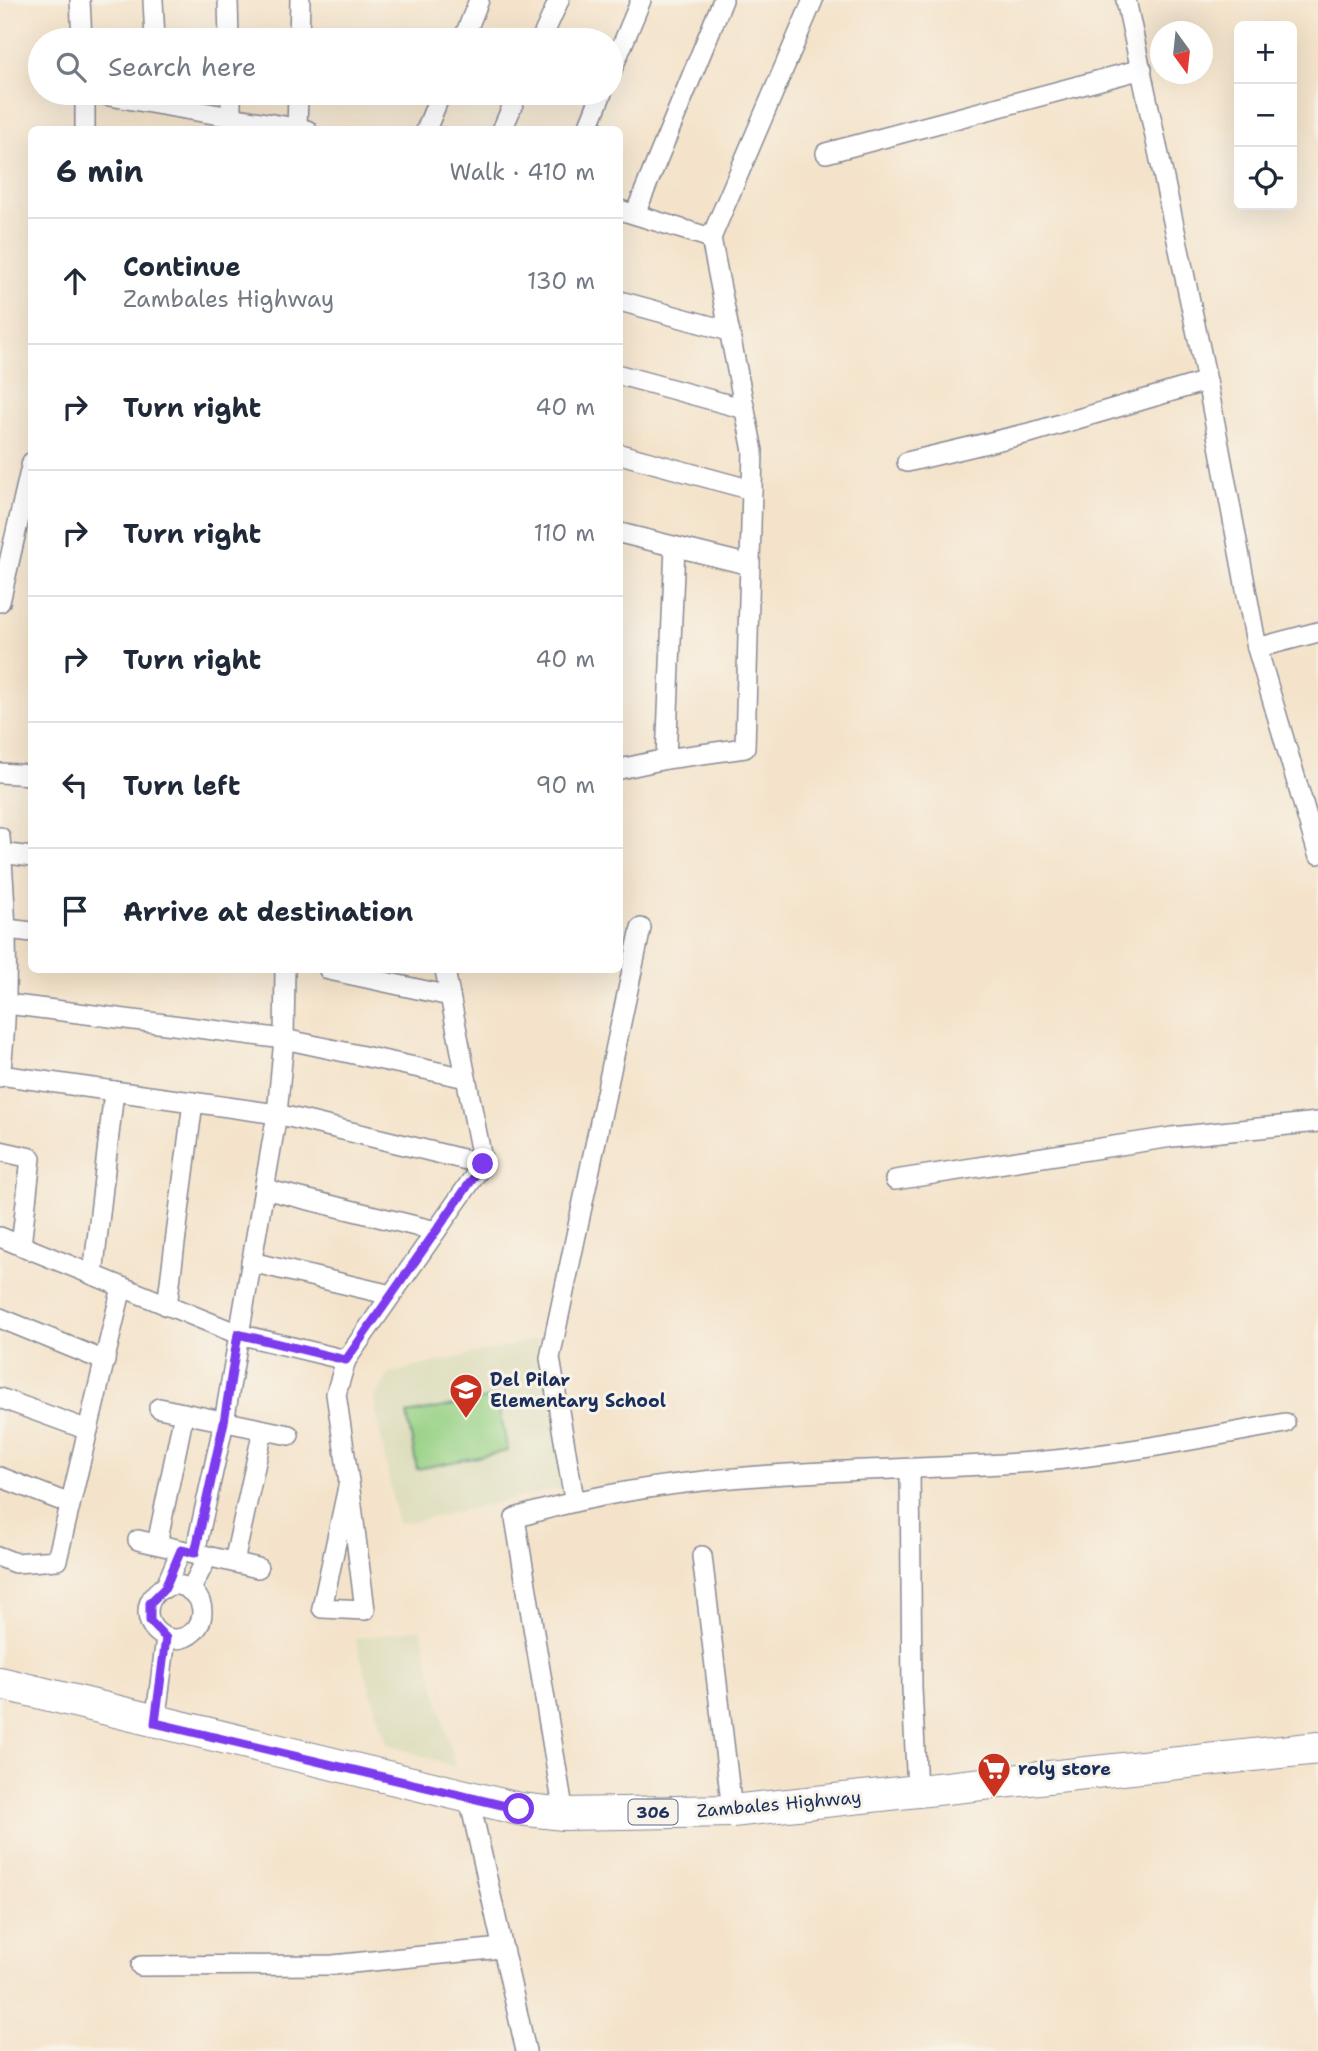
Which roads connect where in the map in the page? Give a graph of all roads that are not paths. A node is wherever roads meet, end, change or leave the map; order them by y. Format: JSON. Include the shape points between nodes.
{"nodes":[{"id":1,"x":80,"y":0,"type":"edge"},
{"id":2,"x":153,"y":0,"type":"edge"},
{"id":3,"x":228,"y":0,"type":"edge"},
{"id":4,"x":300,"y":0,"type":"edge"},
{"id":5,"x":479,"y":0,"type":"edge"},
{"id":6,"x":559,"y":0,"type":"edge"},
{"id":7,"x":641,"y":0,"type":"edge"},
{"id":8,"x":723,"y":0,"type":"edge"},
{"id":9,"x":813,"y":0,"type":"edge"},
{"id":10,"x":1126,"y":0,"type":"edge"},
{"id":11,"x":81,"y":28,"type":"edge"},
{"id":12,"x":154,"y":28,"type":"edge"},
{"id":13,"x":229,"y":28,"type":"edge"},
{"id":14,"x":299,"y":28,"type":"edge"},
{"id":15,"x":468,"y":28,"type":"edge"},
{"id":16,"x":546,"y":28,"type":"edge"},
{"id":17,"x":623,"y":43,"type":"edge"},
{"id":18,"x":1142,"y":69,"type":"junction"},
{"id":19,"x":85,"y":105,"type":"edge"},
{"id":20,"x":185,"y":105,"type":"edge"},
{"id":21,"x":230,"y":105,"type":"edge"},
{"id":22,"x":299,"y":105,"type":"edge"},
{"id":23,"x":436,"y":105,"type":"edge"},
{"id":24,"x":513,"y":105,"type":"edge"},
{"id":25,"x":597,"y":105,"type":"edge"},
{"id":26,"x":231,"y":117,"type":"junction"},
{"id":27,"x":85,"y":126,"type":"edge"},
{"id":28,"x":284,"y":126,"type":"edge"},
{"id":29,"x":301,"y":126,"type":"edge"},
{"id":30,"x":428,"y":126,"type":"edge"},
{"id":31,"x":504,"y":126,"type":"edge"},
{"id":32,"x":589,"y":126,"type":"edge"},
{"id":33,"x":826,"y":153,"type":"dead end"},
{"id":34,"x":627,"y":212,"type":"edge"},
{"id":35,"x":711,"y":238,"type":"junction"},
{"id":36,"x":623,"y":302,"type":"edge"},
{"id":37,"x":729,"y":331,"type":"junction"},
{"id":38,"x":623,"y":376,"type":"edge"},
{"id":39,"x":1207,"y":381,"type":"junction"},
{"id":40,"x":745,"y":409,"type":"junction"},
{"id":41,"x":623,"y":455,"type":"edge"},
{"id":42,"x":907,"y":462,"type":"dead end"},
{"id":43,"x":28,"y":480,"type":"edge"},
{"id":44,"x":752,"y":490,"type":"junction"},
{"id":45,"x":623,"y":534,"type":"edge"},
{"id":46,"x":675,"y":547,"type":"junction"},
{"id":47,"x":750,"y":565,"type":"junction"},
{"id":48,"x":0,"y":602,"type":"edge"},
{"id":49,"x":1318,"y":632,"type":"edge"},
{"id":50,"x":1256,"y":649,"type":"junction"},
{"id":51,"x":666,"y":759,"type":"junction"},
{"id":52,"x":623,"y":768,"type":"edge"},
{"id":53,"x":0,"y":773,"type":"edge"},
{"id":54,"x":28,"y":775,"type":"edge"},
{"id":55,"x":1,"y":845,"type":"edge"},
{"id":56,"x":1318,"y":854,"type":"edge"},
{"id":57,"x":28,"y":855,"type":"edge"},
{"id":58,"x":641,"y":928,"type":"dead end"},
{"id":59,"x":7,"y":929,"type":"junction"},
{"id":60,"x":28,"y":932,"type":"edge"},
{"id":61,"x":285,"y":973,"type":"edge"},
{"id":62,"x":343,"y":973,"type":"edge"},
{"id":63,"x":446,"y":973,"type":"edge"},
{"id":64,"x":450,"y":996,"type":"junction"},
{"id":65,"x":7,"y":1004,"type":"junction"},
{"id":66,"x":284,"y":1039,"type":"junction"},
{"id":67,"x":0,"y":1076,"type":"edge"},
{"id":68,"x":466,"y":1078,"type":"junction"},
{"id":69,"x":114,"y":1091,"type":"junction"},
{"id":70,"x":193,"y":1102,"type":"junction"},
{"id":71,"x":277,"y":1114,"type":"junction"},
{"id":72,"x":1318,"y":1122,"type":"edge"},
{"id":73,"x":0,"y":1151,"type":"edge"},
{"id":74,"x":483,"y":1164,"type":"junction"},
{"id":75,"x":895,"y":1180,"type":"dead end"},
{"id":76,"x":264,"y":1189,"type":"junction"},
{"id":77,"x":436,"y":1231,"type":"junction"},
{"id":78,"x":0,"y":1237,"type":"edge"},
{"id":79,"x":21,"y":1246,"type":"junction"},
{"id":80,"x":251,"y":1262,"type":"junction"},
{"id":81,"x":93,"y":1275,"type":"junction"},
{"id":82,"x":122,"y":1287,"type":"junction"},
{"id":83,"x":391,"y":1295,"type":"junction"},
{"id":84,"x":167,"y":1306,"type":"junction"},
{"id":85,"x":0,"y":1318,"type":"edge"},
{"id":86,"x":238,"y":1334,"type":"junction"},
{"id":87,"x":346,"y":1360,"type":"junction"},
{"id":88,"x":104,"y":1361,"type":"junction"},
{"id":89,"x":0,"y":1398,"type":"edge"},
{"id":90,"x":159,"y":1408,"type":"dead end"},
{"id":91,"x":184,"y":1413,"type":"junction"},
{"id":92,"x":224,"y":1422,"type":"junction"},
{"id":93,"x":1285,"y":1423,"type":"dead end"},
{"id":94,"x":88,"y":1430,"type":"junction"},
{"id":95,"x":263,"y":1430,"type":"junction"},
{"id":96,"x":289,"y":1435,"type":"dead end"},
{"id":97,"x":910,"y":1469,"type":"junction"},
{"id":98,"x":0,"y":1477,"type":"edge"},
{"id":99,"x":349,"y":1482,"type":"junction"},
{"id":100,"x":574,"y":1499,"type":"junction"},
{"id":101,"x":70,"y":1504,"type":"junction"},
{"id":102,"x":138,"y":1540,"type":"dead end"},
{"id":103,"x":157,"y":1544,"type":"junction"},
{"id":104,"x":195,"y":1553,"type":"junction"},
{"id":105,"x":702,"y":1556,"type":"dead end"},
{"id":106,"x":0,"y":1557,"type":"edge"},
{"id":107,"x":234,"y":1562,"type":"junction"},
{"id":108,"x":258,"y":1567,"type":"dead end"},
{"id":109,"x":165,"y":1588,"type":"junction"},
{"id":110,"x":190,"y":1591,"type":"junction"},
{"id":111,"x":166,"y":1638,"type":"junction"},
{"id":112,"x":0,"y":1683,"type":"edge"},
{"id":113,"x":155,"y":1723,"type":"junction"},
{"id":114,"x":1318,"y":1748,"type":"edge"},
{"id":115,"x":917,"y":1790,"type":"junction"},
{"id":116,"x":469,"y":1798,"type":"junction"},
{"id":117,"x":732,"y":1811,"type":"junction"},
{"id":118,"x":564,"y":1814,"type":"junction"},
{"id":119,"x":501,"y":1948,"type":"junction"},
{"id":120,"x":141,"y":1966,"type":"dead end"},
{"id":121,"x":526,"y":2051,"type":"edge"}],
"edges":[{"from":1,"to":11,"type":"street"},
{"from":2,"to":12,"type":"street"},
{"from":3,"to":13,"type":"street"},
{"from":4,"to":14,"type":"street"},
{"from":5,"to":15,"type":"street"},
{"from":6,"to":16,"type":"street"},
{"from":7,"to":17,"type":"street"},
{"from":8,"to":34,"type":"street"},
{"from":9,"to":35,"type":"street"},
{"from":10,"to":18,"type":"street"},
{"from":18,"to":33,"type":"street"},
{"from":18,"to":39,"type":"street"},
{"from":19,"to":27,"type":"street"},
{"from":20,"to":26,"type":"street"},
{"from":21,"to":26,"type":"street"},
{"from":22,"to":29,"type":"street"},
{"from":23,"to":30,"type":"street"},
{"from":24,"to":31,"type":"street"},
{"from":25,"to":32,"type":"street"},
{"from":26,"to":28,"type":"street"},
{"from":34,"to":35,"type":"street"},
{"from":35,"to":37,"type":"street"},
{"from":36,"to":37,"type":"street"},
{"from":37,"to":40,"type":"street"},
{"from":38,"to":40,"type":"street"},
{"from":39,"to":42,"type":"street","via":[[1033,432]]},
{"from":39,"to":50,"type":"street"},
{"from":40,"to":44,"type":"street","via":[[753,451]]},
{"from":41,"to":44,"type":"street"},
{"from":43,"to":48,"type":"street"},
{"from":44,"to":47,"type":"street"},
{"from":45,"to":46,"type":"street"},
{"from":46,"to":47,"type":"street"},
{"from":46,"to":51,"type":"street"},
{"from":47,"to":51,"type":"street","via":[[745,748]]},
{"from":49,"to":50,"type":"street"},
{"from":50,"to":56,"type":"street"},
{"from":51,"to":52,"type":"street"},
{"from":53,"to":54,"type":"street"},
{"from":55,"to":57,"type":"street"},
{"from":55,"to":59,"type":"street"},
{"from":58,"to":100,"type":"street","via":[[550,1358]]},
{"from":59,"to":60,"type":"street"},
{"from":59,"to":65,"type":"street"},
{"from":61,"to":66,"type":"street"},
{"from":62,"to":64,"type":"street"},
{"from":63,"to":64,"type":"street"},
{"from":64,"to":68,"type":"street"},
{"from":65,"to":66,"type":"street"},
{"from":65,"to":67,"type":"street"},
{"from":66,"to":68,"type":"street"},
{"from":66,"to":71,"type":"street"},
{"from":67,"to":69,"type":"street"},
{"from":68,"to":74,"type":"street"},
{"from":69,"to":70,"type":"street"},
{"from":69,"to":81,"type":"street"},
{"from":70,"to":71,"type":"street"},
{"from":70,"to":84,"type":"street"},
{"from":71,"to":74,"type":"street"},
{"from":71,"to":76,"type":"street"},
{"from":72,"to":75,"type":"street","via":[[1172,1137]]},
{"from":73,"to":79,"type":"street","via":[[31,1158]]},
{"from":74,"to":77,"type":"street"},
{"from":76,"to":77,"type":"street"},
{"from":76,"to":80,"type":"street"},
{"from":77,"to":83,"type":"street"},
{"from":78,"to":79,"type":"street"},
{"from":79,"to":81,"type":"street"},
{"from":80,"to":83,"type":"street"},
{"from":80,"to":86,"type":"street"},
{"from":81,"to":82,"type":"street"},
{"from":82,"to":84,"type":"street"},
{"from":82,"to":88,"type":"street"},
{"from":83,"to":87,"type":"street"},
{"from":84,"to":86,"type":"street"},
{"from":85,"to":88,"type":"street"},
{"from":86,"to":87,"type":"street"},
{"from":86,"to":92,"type":"street"},
{"from":87,"to":99,"type":"street","via":[[335,1394]]},
{"from":88,"to":94,"type":"street"},
{"from":89,"to":94,"type":"street"},
{"from":90,"to":91,"type":"street"},
{"from":91,"to":92,"type":"street"},
{"from":91,"to":103,"type":"street"},
{"from":92,"to":95,"type":"street"},
{"from":92,"to":104,"type":"street"},
{"from":93,"to":97,"type":"street","via":[[1050,1460]]},
{"from":94,"to":101,"type":"street"},
{"from":95,"to":96,"type":"street"},
{"from":95,"to":107,"type":"street"},
{"from":97,"to":100,"type":"street","via":[[736,1480]]},
{"from":97,"to":115,"type":"street"},
{"from":98,"to":101,"type":"street"},
{"from":99,"to":99,"type":"street","via":[[365,1610],[321,1608],[327,1583]]},
{"from":100,"to":118,"type":"street","via":[[515,1518]]},
{"from":101,"to":106,"type":"street","via":[[57,1560],[15,1563]]},
{"from":102,"to":103,"type":"street"},
{"from":103,"to":104,"type":"street"},
{"from":104,"to":107,"type":"street"},
{"from":104,"to":109,"type":"street"},
{"from":104,"to":110,"type":"street"},
{"from":105,"to":117,"type":"street"},
{"from":107,"to":108,"type":"street"},
{"from":109,"to":110,"type":"street","via":[[179,1586]]},
{"from":109,"to":111,"type":"street","via":[[154,1595],[148,1612],[154,1629]]},
{"from":110,"to":111,"type":"street","via":[[200,1601],[199,1626],[186,1637]]},
{"from":111,"to":113,"type":"street"},
{"from":112,"to":113,"type":"main road","name":"Zambales Highway","number":"306"},
{"from":113,"to":116,"type":"main road","name":"Zambales Highway","number":"306"},
{"from":114,"to":115,"type":"main road","name":"Zambales Highway","number":"306"},
{"from":115,"to":117,"type":"main road","name":"Zambales Highway","number":"306"},
{"from":116,"to":118,"type":"main road","name":"Zambales Highway","number":"306"},
{"from":116,"to":119,"type":"street"},
{"from":117,"to":118,"type":"main road","name":"Zambales Highway","number":"306"},
{"from":119,"to":120,"type":"street","via":[[333,1965]]},
{"from":119,"to":121,"type":"street"}]}
